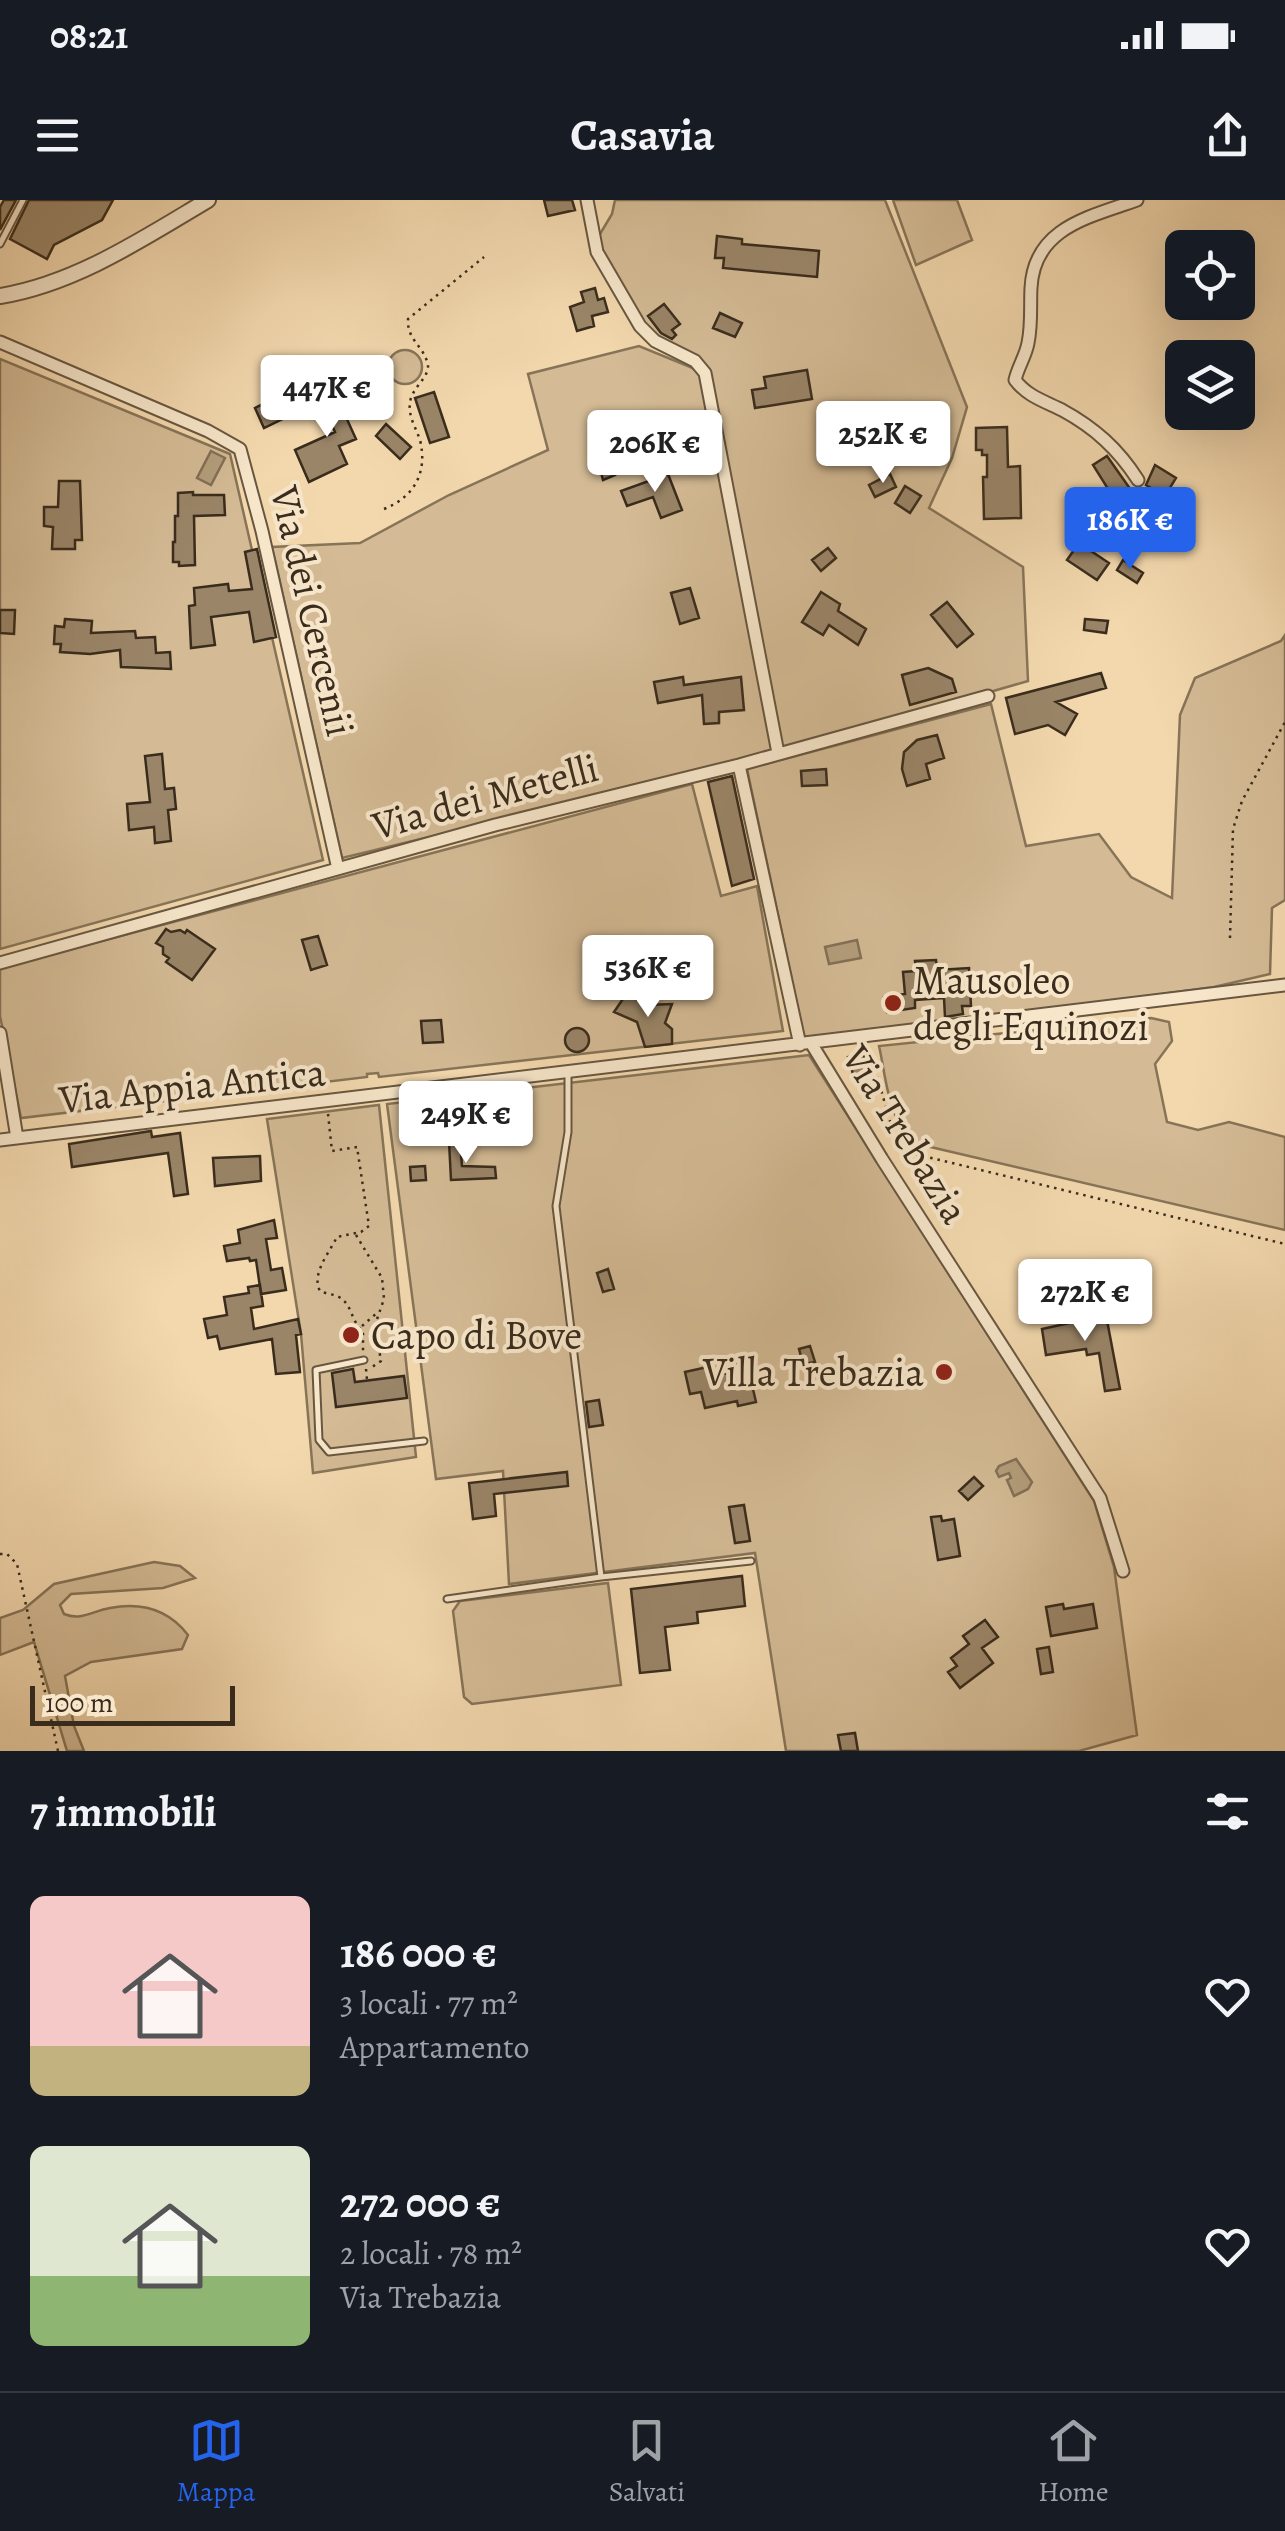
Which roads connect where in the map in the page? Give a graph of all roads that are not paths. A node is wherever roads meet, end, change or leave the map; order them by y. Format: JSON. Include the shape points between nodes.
{"nodes":[{"id":1,"x":23,"y":200,"type":"edge"},
{"id":2,"x":208,"y":200,"type":"edge"},
{"id":3,"x":587,"y":200,"type":"edge"},
{"id":4,"x":1137,"y":200,"type":"edge"},
{"id":5,"x":0,"y":244,"type":"edge"},
{"id":6,"x":0,"y":296,"type":"edge"},
{"id":7,"x":0,"y":342,"type":"edge"},
{"id":8,"x":1138,"y":480,"type":"dead end"},
{"id":9,"x":988,"y":696,"type":"dead end"},
{"id":10,"x":778,"y":753,"type":"junction"},
{"id":11,"x":739,"y":765,"type":"junction"},
{"id":12,"x":338,"y":869,"type":"junction"},
{"id":13,"x":0,"y":963,"type":"edge"},
{"id":14,"x":1285,"y":985,"type":"edge"},
{"id":15,"x":0,"y":1033,"type":"edge"},
{"id":16,"x":805,"y":1044,"type":"junction"},
{"id":17,"x":568,"y":1073,"type":"junction"},
{"id":18,"x":17,"y":1138,"type":"junction"},
{"id":19,"x":0,"y":1140,"type":"edge"},
{"id":20,"x":364,"y":1360,"type":"road end"},
{"id":21,"x":424,"y":1441,"type":"dead end"},
{"id":22,"x":751,"y":1561,"type":"dead end"},
{"id":23,"x":1123,"y":1572,"type":"dead end"},
{"id":24,"x":601,"y":1577,"type":"junction"},
{"id":25,"x":447,"y":1600,"type":"dead end"}],
"edges":[{"from":1,"to":5,"type":"lane"},
{"from":2,"to":6,"type":"street","via":[[64,277]]},
{"from":3,"to":10,"type":"street","via":[[594,244],[640,326],[705,373]]},
{"from":4,"to":8,"type":"street","via":[[1051,238],[1035,262],[1028,347],[1015,380],[1024,392],[1106,438]]},
{"from":7,"to":12,"type":"street","name":"Via dei Cercenii","via":[[240,449]]},
{"from":9,"to":10,"type":"street","name":"Via dei Metelli"},
{"from":10,"to":11,"type":"street","name":"Via dei Metelli"},
{"from":11,"to":12,"type":"street","name":"Via dei Metelli"},
{"from":11,"to":16,"type":"street","name":"Via Trebazia"},
{"from":12,"to":13,"type":"street","name":"Via dei Metelli"},
{"from":14,"to":16,"type":"street","name":"Via Appia Antica"},
{"from":15,"to":18,"type":"street"},
{"from":16,"to":17,"type":"street","name":"Via Appia Antica"},
{"from":16,"to":23,"type":"street","name":"Via Trebazia","via":[[1100,1498]]},
{"from":17,"to":18,"type":"street","name":"Via Appia Antica"},
{"from":17,"to":24,"type":"lane","via":[[568,1132],[556,1206]]},
{"from":18,"to":19,"type":"street","name":"Via Appia Antica"},
{"from":20,"to":21,"type":"lane","via":[[316,1370],[319,1440],[329,1452]]},
{"from":22,"to":24,"type":"lane"},
{"from":24,"to":25,"type":"lane"}]}
